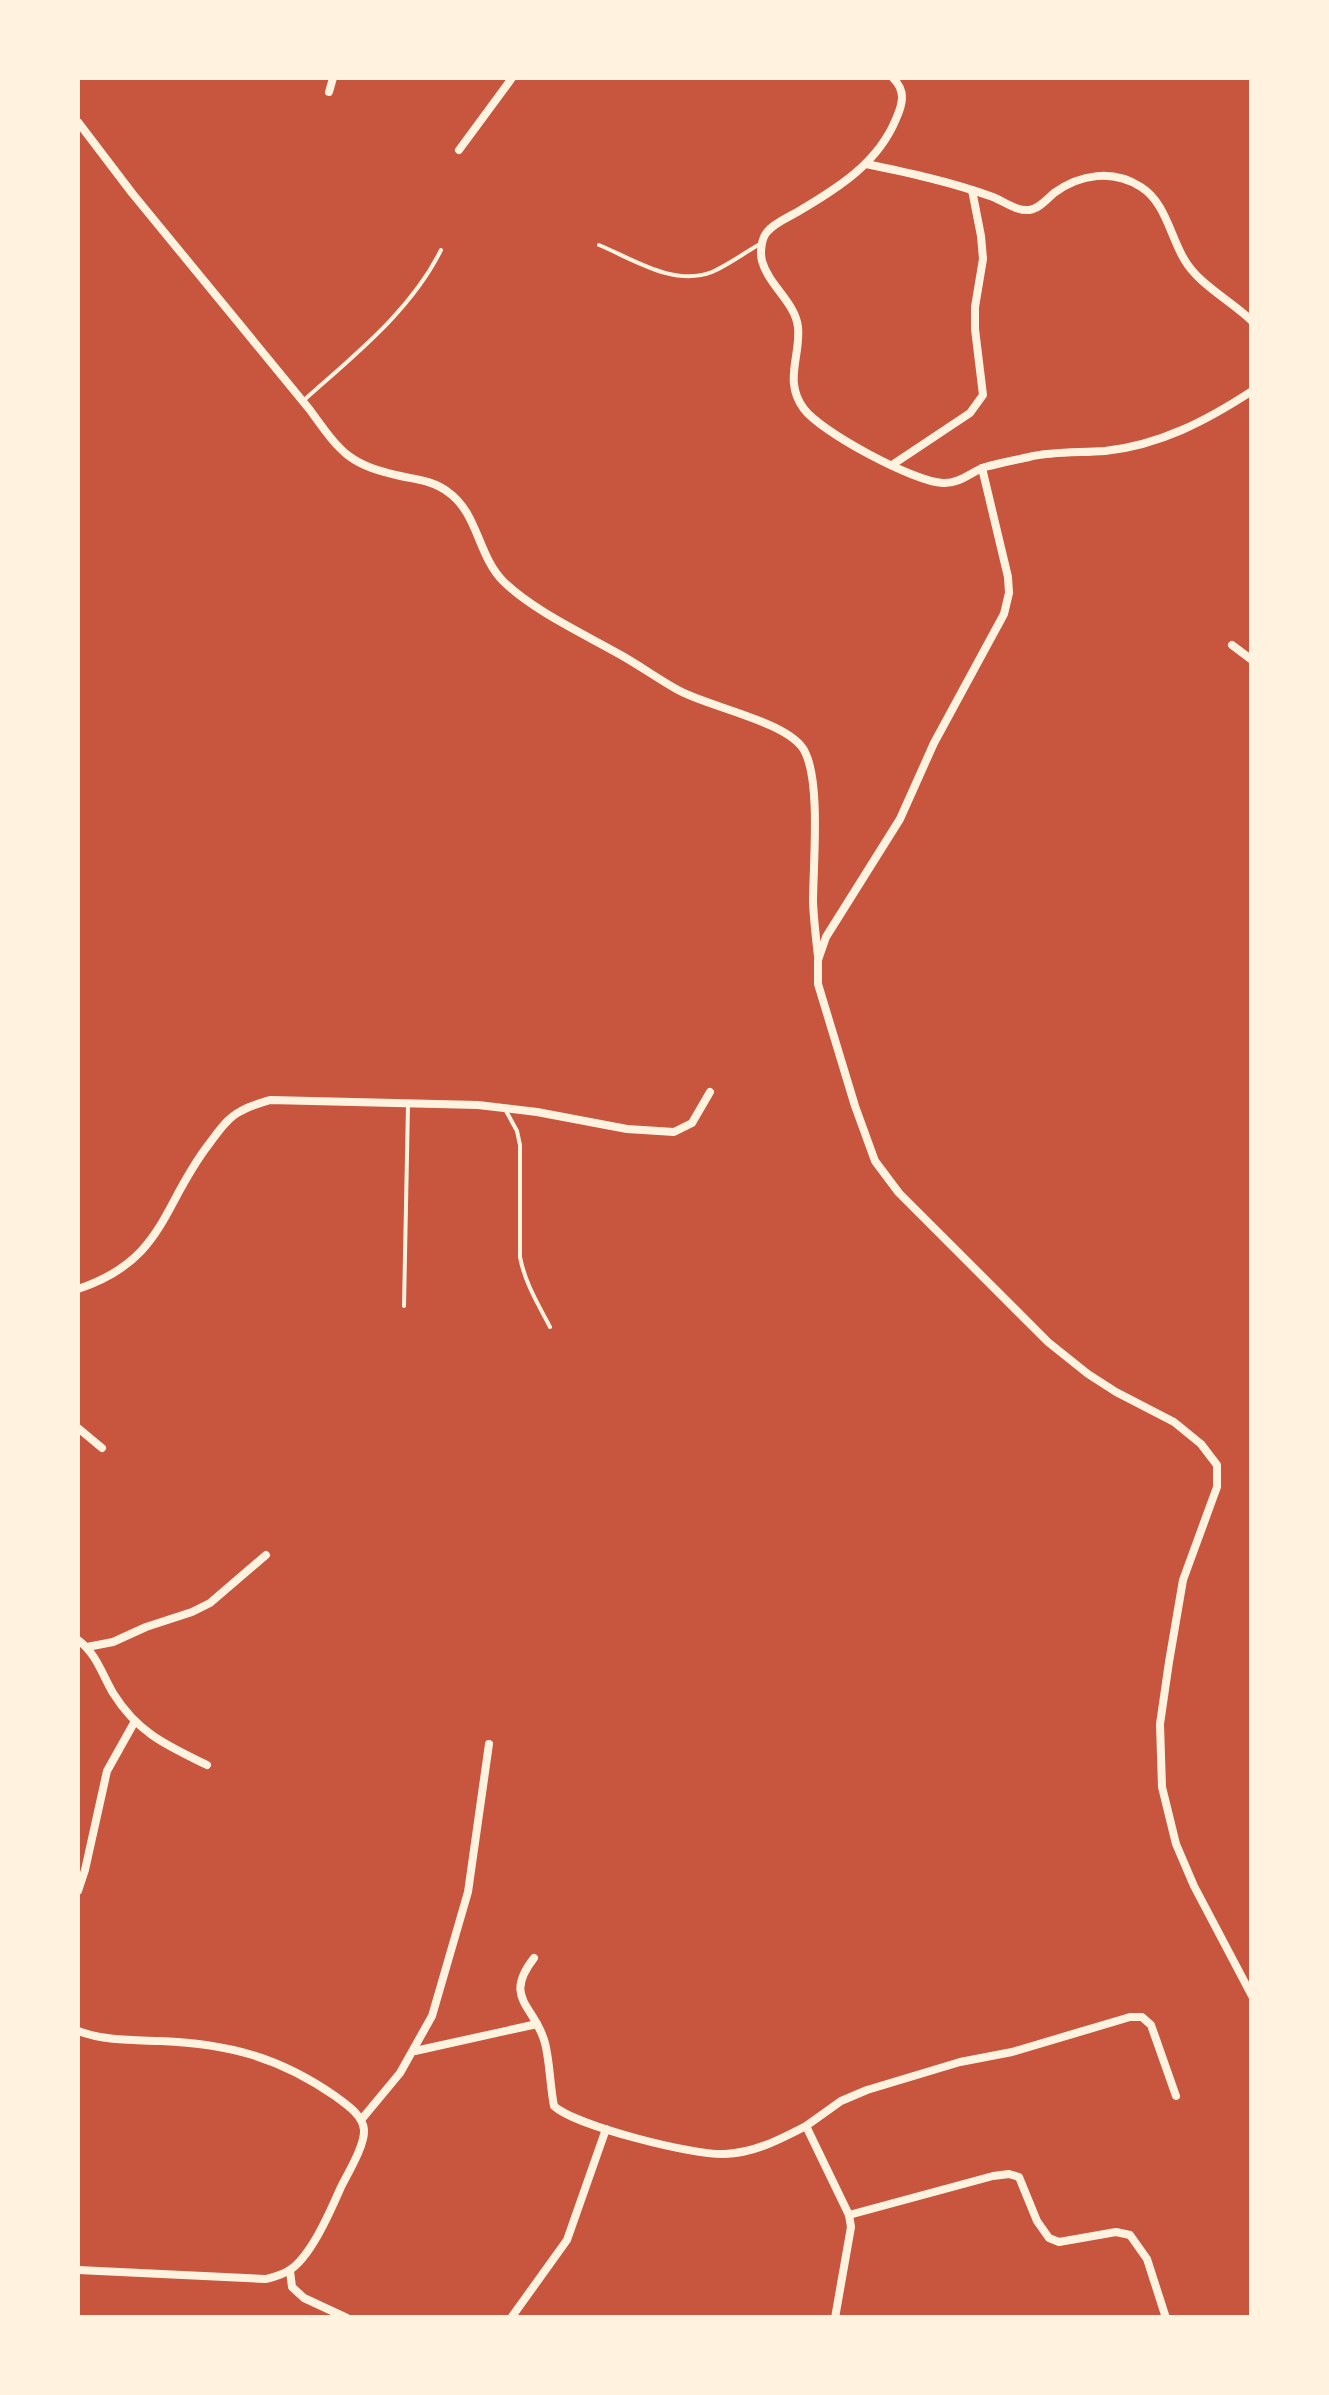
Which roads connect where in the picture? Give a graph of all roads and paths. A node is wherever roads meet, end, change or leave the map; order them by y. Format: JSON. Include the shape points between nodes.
{"nodes":[{"id":1,"x":333,"y":78,"type":"edge"},
{"id":2,"x":512,"y":78,"type":"edge"},
{"id":3,"x":893,"y":78,"type":"edge"},
{"id":4,"x":329,"y":92,"type":"dead end"},
{"id":5,"x":78,"y":122,"type":"edge"},
{"id":6,"x":459,"y":150,"type":"dead end"},
{"id":7,"x":866,"y":164,"type":"junction"},
{"id":8,"x":972,"y":190,"type":"junction"},
{"id":9,"x":763,"y":242,"type":"junction"},
{"id":10,"x":599,"y":245,"type":"dead end"},
{"id":11,"x":441,"y":250,"type":"dead end"},
{"id":12,"x":1252,"y":321,"type":"edge"},
{"id":13,"x":1252,"y":391,"type":"edge"},
{"id":14,"x":303,"y":401,"type":"junction"},
{"id":15,"x":892,"y":465,"type":"junction"},
{"id":16,"x":982,"y":468,"type":"junction"},
{"id":17,"x":1232,"y":645,"type":"dead end"},
{"id":18,"x":1252,"y":660,"type":"edge"},
{"id":19,"x":818,"y":960,"type":"junction"},
{"id":20,"x":710,"y":1092,"type":"dead end"},
{"id":21,"x":408,"y":1104,"type":"junction"},
{"id":22,"x":505,"y":1109,"type":"junction"},
{"id":23,"x":78,"y":1289,"type":"edge"},
{"id":24,"x":404,"y":1306,"type":"dead end"},
{"id":25,"x":550,"y":1327,"type":"dead end"},
{"id":26,"x":78,"y":1428,"type":"edge"},
{"id":27,"x":102,"y":1448,"type":"dead end"},
{"id":28,"x":266,"y":1555,"type":"dead end"},
{"id":29,"x":78,"y":1640,"type":"edge"},
{"id":30,"x":87,"y":1647,"type":"junction"},
{"id":31,"x":134,"y":1721,"type":"junction"},
{"id":32,"x":489,"y":1744,"type":"dead end"},
{"id":33,"x":207,"y":1765,"type":"dead end"},
{"id":34,"x":78,"y":1891,"type":"edge"},
{"id":35,"x":534,"y":1958,"type":"dead end"},
{"id":36,"x":1252,"y":1996,"type":"edge"},
{"id":37,"x":537,"y":2024,"type":"junction"},
{"id":38,"x":78,"y":2032,"type":"edge"},
{"id":39,"x":414,"y":2051,"type":"junction"},
{"id":40,"x":1176,"y":2096,"type":"dead end"},
{"id":41,"x":360,"y":2120,"type":"junction"},
{"id":42,"x":806,"y":2126,"type":"junction"},
{"id":43,"x":606,"y":2129,"type":"junction"},
{"id":44,"x":850,"y":2215,"type":"junction"},
{"id":45,"x":78,"y":2270,"type":"edge"},
{"id":46,"x":290,"y":2271,"type":"junction"},
{"id":47,"x":347,"y":2318,"type":"edge"},
{"id":48,"x":511,"y":2318,"type":"edge"},
{"id":49,"x":835,"y":2318,"type":"edge"},
{"id":50,"x":1166,"y":2318,"type":"edge"}],
"edges":[{"from":1,"to":4,"type":"street"},
{"from":2,"to":6,"type":"street"},
{"from":3,"to":7,"type":"street","via":[[902,105]]},
{"from":5,"to":14,"type":"street"},
{"from":7,"to":8,"type":"street"},
{"from":7,"to":9,"type":"street","via":[[767,232]]},
{"from":8,"to":12,"type":"street","via":[[1028,210],[1076,180],[1106,175],[1132,182],[1157,202],[1191,270]]},
{"from":8,"to":15,"type":"street","via":[[981,236],[975,329],[983,394],[970,414]]},
{"from":9,"to":10,"type":"lane","via":[[712,272],[685,277]]},
{"from":9,"to":15,"type":"street","via":[[763,265],[798,322],[793,379],[804,410]]},
{"from":11,"to":14,"type":"lane","via":[[428,276],[392,316]]},
{"from":13,"to":16,"type":"street","via":[[1176,434]]},
{"from":14,"to":19,"type":"street","via":[[351,460],[451,493],[503,581],[547,614],[677,690],[759,720],[804,748],[812,768]]},
{"from":15,"to":16,"type":"street","via":[[947,484]]},
{"from":16,"to":19,"type":"street","via":[[1008,577],[1004,614],[900,819]]},
{"from":17,"to":18,"type":"street"},
{"from":19,"to":36,"type":"street","via":[[818,984],[854,1106],[875,1160],[898,1194],[1048,1342],[1116,1392],[1174,1422],[1217,1465],[1217,1487],[1183,1580],[1160,1724],[1162,1787],[1194,1886]]},
{"from":20,"to":22,"type":"street","via":[[692,1123],[674,1132]]},
{"from":21,"to":22,"type":"street"},
{"from":21,"to":23,"type":"street","via":[[270,1100],[242,1110],[203,1152],[152,1240],[116,1271]]},
{"from":21,"to":24,"type":"lane"},
{"from":22,"to":25,"type":"lane","via":[[520,1145],[520,1256]]},
{"from":26,"to":27,"type":"street"},
{"from":28,"to":30,"type":"street","via":[[210,1603]]},
{"from":29,"to":30,"type":"street"},
{"from":30,"to":31,"type":"street"},
{"from":31,"to":33,"type":"street"},
{"from":31,"to":34,"type":"street","via":[[108,1770]]},
{"from":32,"to":39,"type":"street","via":[[468,1892],[432,2016]]},
{"from":35,"to":37,"type":"street","via":[[521,1974],[520,1988]]},
{"from":37,"to":39,"type":"street"},
{"from":37,"to":43,"type":"street","via":[[554,2106]]},
{"from":38,"to":41,"type":"street","via":[[206,2045],[273,2060],[312,2080]]},
{"from":39,"to":41,"type":"street"},
{"from":40,"to":42,"type":"street","via":[[1151,2025],[1130,2018],[868,2090]]},
{"from":41,"to":46,"type":"street","via":[[360,2145],[336,2198]]},
{"from":42,"to":43,"type":"street","via":[[729,2154]]},
{"from":42,"to":44,"type":"street"},
{"from":43,"to":48,"type":"street","via":[[567,2240]]},
{"from":44,"to":49,"type":"street"},
{"from":44,"to":50,"type":"street","via":[[993,2176],[1019,2176],[1050,2238],[1130,2235],[1148,2259]]},
{"from":45,"to":46,"type":"street","via":[[266,2279]]},
{"from":46,"to":47,"type":"street","via":[[292,2288],[304,2298]]}]}
